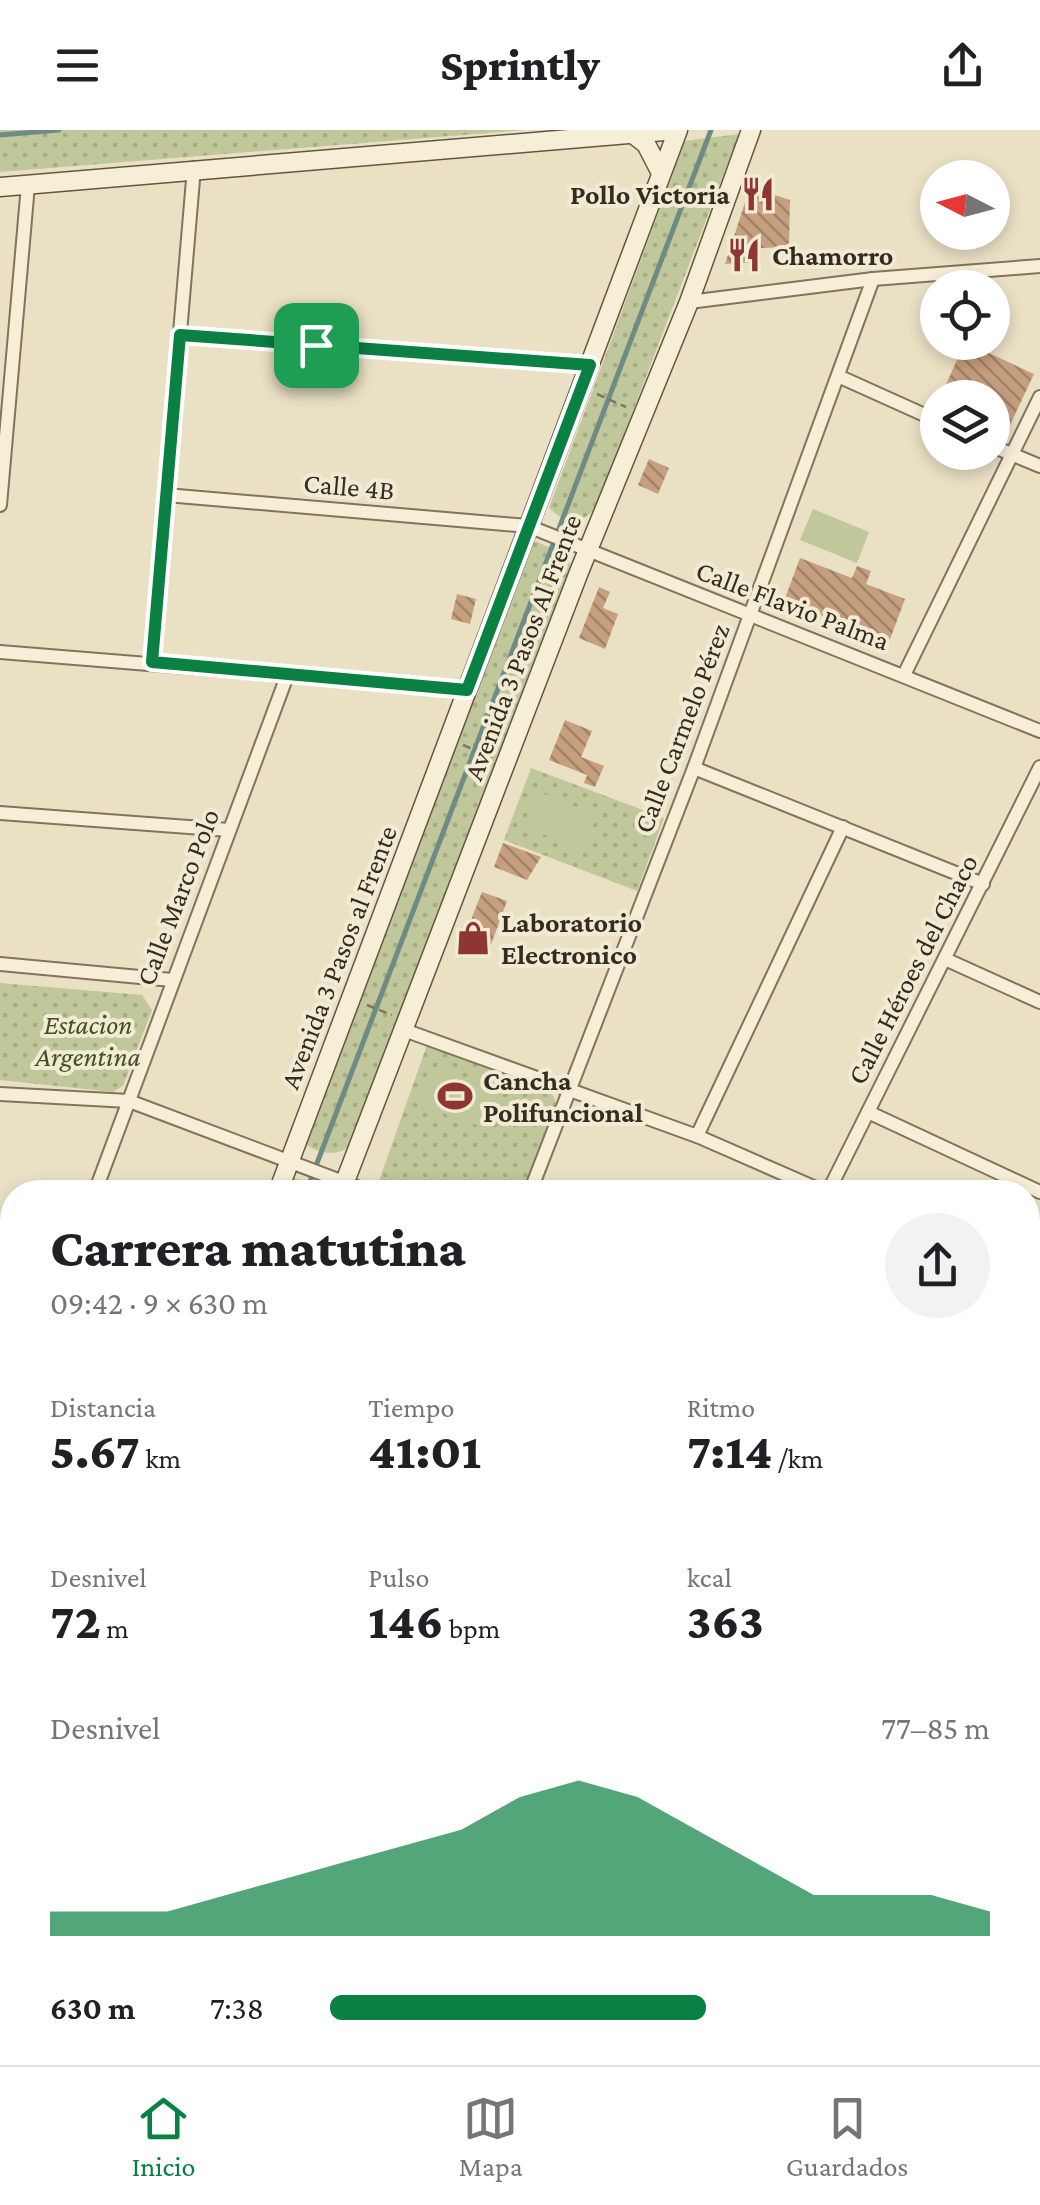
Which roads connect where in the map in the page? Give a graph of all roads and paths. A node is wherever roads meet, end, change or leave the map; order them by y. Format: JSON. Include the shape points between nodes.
{"nodes":[{"id":1,"x":677,"y":130,"type":"edge"},
{"id":2,"x":751,"y":130,"type":"edge"},
{"id":3,"x":633,"y":134,"type":"junction"},
{"id":4,"x":194,"y":168,"type":"junction"},
{"id":5,"x":660,"y":174,"type":"junction"},
{"id":6,"x":28,"y":185,"type":"junction"},
{"id":7,"x":0,"y":187,"type":"edge"},
{"id":8,"x":1040,"y":266,"type":"edge"},
{"id":9,"x":873,"y":279,"type":"junction"},
{"id":10,"x":690,"y":302,"type":"junction"},
{"id":11,"x":180,"y":335,"type":"junction"},
{"id":12,"x":590,"y":365,"type":"junction"},
{"id":13,"x":838,"y":376,"type":"junction"},
{"id":14,"x":599,"y":395,"type":"dead end"},
{"id":15,"x":1040,"y":397,"type":"edge"},
{"id":16,"x":620,"y":404,"type":"dead end"},
{"id":17,"x":920,"y":413,"type":"edge"},
{"id":18,"x":1010,"y":454,"type":"joint"},
{"id":19,"x":1040,"y":466,"type":"edge"},
{"id":20,"x":1002,"y":470,"type":"edge"},
{"id":21,"x":166,"y":495,"type":"junction"},
{"id":22,"x":0,"y":505,"type":"edge"},
{"id":23,"x":535,"y":528,"type":"junction"},
{"id":24,"x":580,"y":546,"type":"junction"},
{"id":25,"x":750,"y":616,"type":"junction"},
{"id":26,"x":0,"y":652,"type":"edge"},
{"id":27,"x":152,"y":662,"type":"junction"},
{"id":28,"x":904,"y":675,"type":"junction"},
{"id":29,"x":287,"y":676,"type":"junction"},
{"id":30,"x":467,"y":690,"type":"junction"},
{"id":31,"x":1040,"y":731,"type":"edge"},
{"id":32,"x":456,"y":743,"type":"junction"},
{"id":33,"x":480,"y":752,"type":"dead end"},
{"id":34,"x":1040,"y":767,"type":"edge"},
{"id":35,"x":694,"y":768,"type":"junction"},
{"id":36,"x":0,"y":813,"type":"edge"},
{"id":37,"x":842,"y":827,"type":"junction"},
{"id":38,"x":229,"y":830,"type":"junction"},
{"id":39,"x":983,"y":884,"type":"junction"},
{"id":40,"x":945,"y":960,"type":"junction"},
{"id":41,"x":0,"y":964,"type":"edge"},
{"id":42,"x":172,"y":980,"type":"junction"},
{"id":43,"x":358,"y":1002,"type":"dead end"},
{"id":44,"x":1040,"y":1002,"type":"edge"},
{"id":45,"x":380,"y":1010,"type":"dead end"},
{"id":46,"x":404,"y":1030,"type":"junction"},
{"id":47,"x":568,"y":1089,"type":"junction"},
{"id":48,"x":0,"y":1094,"type":"edge"},
{"id":49,"x":129,"y":1101,"type":"junction"},
{"id":50,"x":868,"y":1112,"type":"junction"},
{"id":51,"x":697,"y":1136,"type":"junction"},
{"id":52,"x":293,"y":1166,"type":"junction"},
{"id":53,"x":99,"y":1180,"type":"edge"},
{"id":54,"x":285,"y":1180,"type":"edge"},
{"id":55,"x":327,"y":1180,"type":"edge"},
{"id":56,"x":341,"y":1180,"type":"edge"},
{"id":57,"x":534,"y":1180,"type":"edge"},
{"id":58,"x":798,"y":1180,"type":"edge"},
{"id":59,"x":832,"y":1180,"type":"edge"},
{"id":60,"x":1014,"y":1180,"type":"edge"}],
"edges":[{"from":1,"to":3,"type":"main road"},
{"from":1,"to":5,"type":"main road","name":"Avenida 3 Pasos Al Frente"},
{"from":2,"to":10,"type":"main road","name":"Avenida 3 Pasos Al Frente"},
{"from":3,"to":4,"type":"main road"},
{"from":3,"to":5,"type":"main road","via":[[646,144]]},
{"from":4,"to":6,"type":"main road"},
{"from":4,"to":11,"type":"street"},
{"from":5,"to":12,"type":"main road","name":"Avenida 3 Pasos Al Frente"},
{"from":6,"to":7,"type":"main road"},
{"from":6,"to":22,"type":"street"},
{"from":8,"to":9,"type":"street"},
{"from":9,"to":10,"type":"street"},
{"from":9,"to":13,"type":"street","name":"Calle Carmelo Pérez"},
{"from":10,"to":24,"type":"main road","name":"Avenida 3 Pasos Al Frente"},
{"from":11,"to":12,"type":"street"},
{"from":11,"to":21,"type":"street"},
{"from":12,"to":23,"type":"main road","name":"Avenida 3 Pasos Al Frente"},
{"from":13,"to":17,"type":"street"},
{"from":13,"to":25,"type":"street","name":"Calle Carmelo Pérez"},
{"from":14,"to":16,"type":"path"},
{"from":15,"to":18,"type":"street"},
{"from":18,"to":19,"type":"street"},
{"from":20,"to":28,"type":"street"},
{"from":21,"to":23,"type":"street","name":"Calle 4B"},
{"from":21,"to":27,"type":"street"},
{"from":23,"to":24,"type":"street","name":"Calle Flavio Palma"},
{"from":23,"to":30,"type":"main road","name":"Avenida 3 Pasos Al Frente"},
{"from":24,"to":25,"type":"street","name":"Calle Flavio Palma"},
{"from":24,"to":46,"type":"main road","name":"Avenida 3 Pasos Al Frente"},
{"from":25,"to":28,"type":"street","name":"Calle Flavio Palma"},
{"from":25,"to":35,"type":"street","name":"Calle Carmelo Pérez"},
{"from":26,"to":27,"type":"street"},
{"from":27,"to":29,"type":"street"},
{"from":28,"to":31,"type":"street","name":"Calle Flavio Palma"},
{"from":29,"to":30,"type":"street"},
{"from":29,"to":38,"type":"street","name":"Calle Marco Polo"},
{"from":30,"to":32,"type":"main road","name":"Avenida 3 Pasos Al Frente"},
{"from":32,"to":33,"type":"path"},
{"from":32,"to":52,"type":"main road","name":"Avenida 3 Pasos al Frente"},
{"from":34,"to":39,"type":"street","name":"Calle Héroes del Chaco"},
{"from":35,"to":37,"type":"street"},
{"from":35,"to":47,"type":"street","name":"Calle Carmelo Pérez"},
{"from":36,"to":38,"type":"street"},
{"from":37,"to":39,"type":"street"},
{"from":37,"to":51,"type":"street"},
{"from":38,"to":42,"type":"street","name":"Calle Marco Polo"},
{"from":39,"to":40,"type":"street","name":"Calle Héroes del Chaco"},
{"from":40,"to":44,"type":"street"},
{"from":40,"to":50,"type":"street","name":"Calle Héroes del Chaco"},
{"from":41,"to":42,"type":"street"},
{"from":42,"to":49,"type":"street","name":"Calle Marco Polo"},
{"from":43,"to":45,"type":"path"},
{"from":46,"to":47,"type":"street"},
{"from":46,"to":56,"type":"main road","name":"Avenida 3 Pasos Al Frente"},
{"from":47,"to":51,"type":"street"},
{"from":47,"to":57,"type":"street","name":"Calle Carmelo Pérez"},
{"from":48,"to":49,"type":"street"},
{"from":49,"to":52,"type":"street"},
{"from":49,"to":53,"type":"street","name":"Calle Marco Polo"},
{"from":50,"to":59,"type":"street","name":"Calle Héroes del Chaco"},
{"from":50,"to":60,"type":"street"},
{"from":51,"to":58,"type":"street"},
{"from":52,"to":54,"type":"main road","name":"Avenida 3 Pasos al Frente"},
{"from":52,"to":55,"type":"street"}]}
